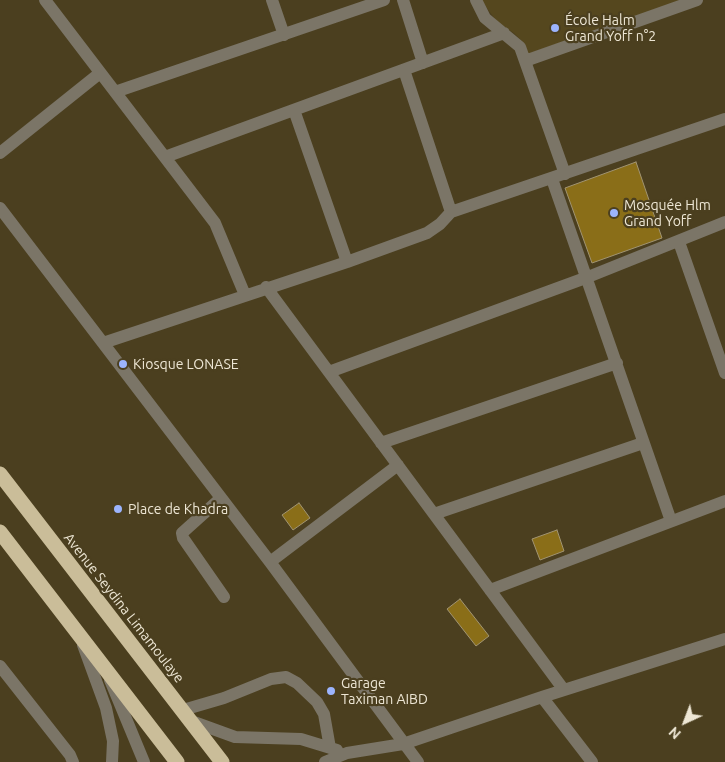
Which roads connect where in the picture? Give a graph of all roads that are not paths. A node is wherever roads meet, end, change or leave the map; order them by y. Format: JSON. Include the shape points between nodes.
{"nodes":[{"id":1,"x":46,"y":0,"type":"edge"},
{"id":2,"x":272,"y":0,"type":"edge"},
{"id":3,"x":384,"y":0,"type":"edge"},
{"id":4,"x":403,"y":0,"type":"edge"},
{"id":5,"x":476,"y":0,"type":"edge"},
{"id":6,"x":697,"y":0,"type":"edge"},
{"id":7,"x":504,"y":33,"type":"junction"},
{"id":8,"x":284,"y":35,"type":"junction"},
{"id":9,"x":525,"y":61,"type":"junction"},
{"id":10,"x":423,"y":63,"type":"junction"},
{"id":11,"x":404,"y":70,"type":"junction"},
{"id":12,"x":100,"y":73,"type":"junction"},
{"id":13,"x":115,"y":92,"type":"junction"},
{"id":14,"x":294,"y":110,"type":"junction"},
{"id":15,"x":725,"y":119,"type":"edge"},
{"id":16,"x":0,"y":153,"type":"edge"},
{"id":17,"x":165,"y":157,"type":"junction"},
{"id":18,"x":564,"y":174,"type":"junction"},
{"id":19,"x":552,"y":179,"type":"junction"},
{"id":20,"x":0,"y":208,"type":"edge"},
{"id":21,"x":451,"y":212,"type":"junction"},
{"id":22,"x":725,"y":222,"type":"edge"},
{"id":23,"x":679,"y":242,"type":"junction"},
{"id":24,"x":347,"y":262,"type":"junction"},
{"id":25,"x":588,"y":277,"type":"junction"},
{"id":26,"x":266,"y":287,"type":"junction"},
{"id":27,"x":245,"y":295,"type":"junction"},
{"id":28,"x":103,"y":343,"type":"junction"},
{"id":29,"x":617,"y":363,"type":"junction"},
{"id":30,"x":329,"y":372,"type":"junction"},
{"id":31,"x":725,"y":373,"type":"edge"},
{"id":32,"x":643,"y":442,"type":"junction"},
{"id":33,"x":381,"y":443,"type":"junction"},
{"id":34,"x":398,"y":465,"type":"junction"},
{"id":35,"x":0,"y":474,"type":"edge"},
{"id":36,"x":221,"y":498,"type":"junction"},
{"id":37,"x":724,"y":504,"type":"edge"},
{"id":38,"x":434,"y":514,"type":"junction"},
{"id":39,"x":671,"y":521,"type":"junction"},
{"id":40,"x":0,"y":532,"type":"edge"},
{"id":41,"x":270,"y":562,"type":"junction"},
{"id":42,"x":490,"y":590,"type":"junction"},
{"id":43,"x":224,"y":597,"type":"dead end"},
{"id":44,"x":81,"y":638,"type":"junction"},
{"id":45,"x":725,"y":639,"type":"edge"},
{"id":46,"x":0,"y":666,"type":"edge"},
{"id":47,"x":107,"y":673,"type":"junction"},
{"id":48,"x":564,"y":690,"type":"junction"},
{"id":49,"x":542,"y":697,"type":"junction"},
{"id":50,"x":187,"y":715,"type":"junction"},
{"id":51,"x":403,"y":744,"type":"junction"},
{"id":52,"x":330,"y":748,"type":"junction"},
{"id":53,"x":347,"y":753,"type":"junction"},
{"id":54,"x":366,"y":757,"type":"edge"},
{"id":55,"x":73,"y":762,"type":"edge"},
{"id":56,"x":112,"y":762,"type":"edge"},
{"id":57,"x":144,"y":762,"type":"edge"},
{"id":58,"x":177,"y":762,"type":"edge"},
{"id":59,"x":222,"y":762,"type":"edge"},
{"id":60,"x":325,"y":762,"type":"edge"},
{"id":61,"x":418,"y":762,"type":"edge"},
{"id":62,"x":592,"y":762,"type":"edge"}],
"edges":[{"from":1,"to":12,"type":"street"},
{"from":2,"to":8,"type":"street"},
{"from":3,"to":8,"type":"street"},
{"from":4,"to":10,"type":"street"},
{"from":5,"to":7,"type":"street","via":[[485,18]]},
{"from":6,"to":9,"type":"street"},
{"from":7,"to":9,"type":"street","via":[[520,47]]},
{"from":7,"to":10,"type":"street"},
{"from":8,"to":13,"type":"street"},
{"from":9,"to":18,"type":"street"},
{"from":10,"to":11,"type":"street"},
{"from":11,"to":14,"type":"street"},
{"from":11,"to":21,"type":"street"},
{"from":12,"to":13,"type":"street"},
{"from":12,"to":16,"type":"street"},
{"from":13,"to":17,"type":"street"},
{"from":14,"to":17,"type":"street"},
{"from":14,"to":24,"type":"street"},
{"from":15,"to":18,"type":"street"},
{"from":17,"to":27,"type":"street","via":[[216,223]]},
{"from":18,"to":19,"type":"street"},
{"from":19,"to":21,"type":"street"},
{"from":19,"to":25,"type":"street"},
{"from":20,"to":28,"type":"street"},
{"from":21,"to":24,"type":"street","via":[[427,233]]},
{"from":22,"to":23,"type":"street"},
{"from":23,"to":25,"type":"street"},
{"from":23,"to":31,"type":"street"},
{"from":24,"to":26,"type":"street"},
{"from":25,"to":29,"type":"street"},
{"from":25,"to":30,"type":"street"},
{"from":26,"to":27,"type":"street"},
{"from":26,"to":30,"type":"street"},
{"from":27,"to":28,"type":"street"},
{"from":28,"to":36,"type":"street"},
{"from":29,"to":32,"type":"street"},
{"from":29,"to":33,"type":"street"},
{"from":30,"to":33,"type":"street"},
{"from":32,"to":38,"type":"street"},
{"from":32,"to":39,"type":"street"},
{"from":33,"to":34,"type":"street"},
{"from":34,"to":38,"type":"street"},
{"from":34,"to":41,"type":"street"},
{"from":35,"to":50,"type":"highway","name":"Avenue Seydina Limamoulaye"},
{"from":36,"to":41,"type":"street"},
{"from":36,"to":43,"type":"street","via":[[182,533]]},
{"from":37,"to":39,"type":"street"},
{"from":38,"to":42,"type":"street"},
{"from":39,"to":42,"type":"street"},
{"from":40,"to":44,"type":"highway"},
{"from":41,"to":51,"type":"street"},
{"from":42,"to":48,"type":"street"},
{"from":44,"to":47,"type":"highway"},
{"from":44,"to":56,"type":"street","via":[[106,708],[113,741]]},
{"from":45,"to":48,"type":"street"},
{"from":46,"to":55,"type":"street"},
{"from":47,"to":57,"type":"street"},
{"from":47,"to":58,"type":"highway"},
{"from":48,"to":49,"type":"street"},
{"from":49,"to":51,"type":"street"},
{"from":49,"to":62,"type":"street"},
{"from":50,"to":52,"type":"street","via":[[236,737],[301,739]]},
{"from":50,"to":52,"type":"street","via":[[271,679],[286,677],[317,702],[324,714]]},
{"from":50,"to":59,"type":"highway","name":"Avenue Seydina Limamoulaye"},
{"from":51,"to":54,"type":"street"},
{"from":51,"to":61,"type":"street"},
{"from":52,"to":53,"type":"street"},
{"from":53,"to":54,"type":"street"},
{"from":53,"to":60,"type":"street"}]}
